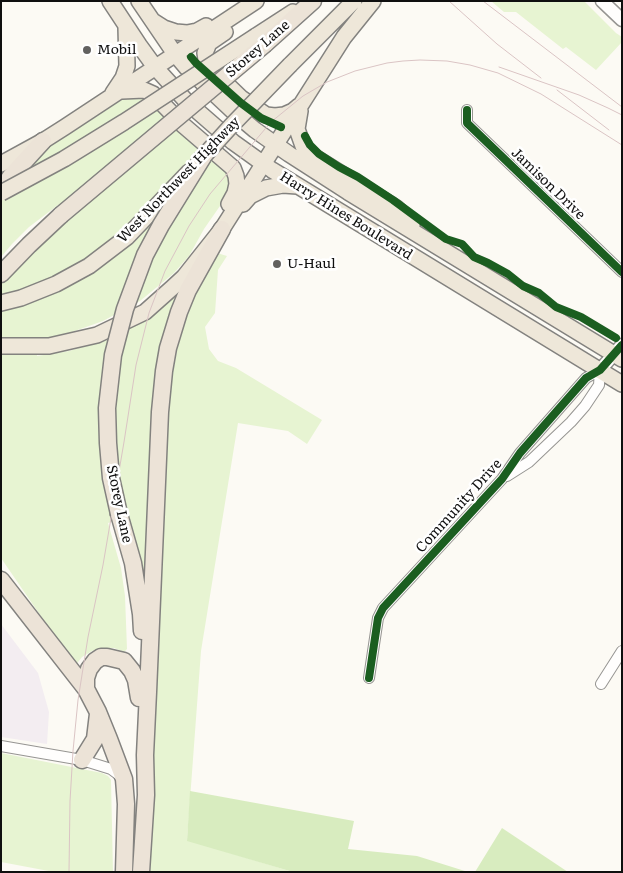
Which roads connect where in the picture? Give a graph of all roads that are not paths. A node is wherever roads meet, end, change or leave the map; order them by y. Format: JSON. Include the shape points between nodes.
{"nodes":[{"id":1,"x":110,"y":1,"type":"edge"},
{"id":2,"x":139,"y":1,"type":"edge"},
{"id":3,"x":246,"y":1,"type":"edge"},
{"id":4,"x":256,"y":1,"type":"edge"},
{"id":5,"x":269,"y":1,"type":"edge"},
{"id":6,"x":312,"y":1,"type":"edge"},
{"id":7,"x":354,"y":1,"type":"edge"},
{"id":8,"x":373,"y":1,"type":"edge"},
{"id":9,"x":602,"y":1,"type":"edge"},
{"id":10,"x":622,"y":20,"type":"edge"},
{"id":11,"x":152,"y":21,"type":"junction"},
{"id":12,"x":126,"y":26,"type":"junction"},
{"id":13,"x":260,"y":40,"type":"junction"},
{"id":14,"x":175,"y":54,"type":"junction"},
{"id":15,"x":155,"y":67,"type":"junction"},
{"id":16,"x":115,"y":94,"type":"junction"},
{"id":17,"x":301,"y":104,"type":"junction"},
{"id":18,"x":467,"y":110,"type":"dead end"},
{"id":19,"x":43,"y":141,"type":"junction"},
{"id":20,"x":276,"y":144,"type":"junction"},
{"id":21,"x":203,"y":157,"type":"junction"},
{"id":22,"x":1,"y":164,"type":"edge"},
{"id":23,"x":263,"y":165,"type":"junction"},
{"id":24,"x":298,"y":186,"type":"junction"},
{"id":25,"x":1,"y":191,"type":"edge"},
{"id":26,"x":400,"y":224,"type":"junction"},
{"id":27,"x":223,"y":226,"type":"junction"},
{"id":28,"x":418,"y":235,"type":"junction"},
{"id":29,"x":389,"y":242,"type":"junction"},
{"id":30,"x":204,"y":250,"type":"junction"},
{"id":31,"x":622,"y":272,"type":"edge"},
{"id":32,"x":1,"y":274,"type":"edge"},
{"id":33,"x":1,"y":303,"type":"edge"},
{"id":34,"x":4,"y":346,"type":"edge"},
{"id":35,"x":619,"y":353,"type":"edge"},
{"id":36,"x":600,"y":370,"type":"junction"},
{"id":37,"x":622,"y":384,"type":"edge"},
{"id":38,"x":502,"y":479,"type":"junction"},
{"id":39,"x":1,"y":580,"type":"edge"},
{"id":40,"x":622,"y":651,"type":"edge"},
{"id":41,"x":369,"y":678,"type":"dead end"},
{"id":42,"x":601,"y":684,"type":"dead end"},
{"id":43,"x":86,"y":690,"type":"junction"},
{"id":44,"x":148,"y":692,"type":"junction"},
{"id":45,"x":98,"y":712,"type":"junction"},
{"id":46,"x":1,"y":746,"type":"edge"},
{"id":47,"x":146,"y":755,"type":"junction"},
{"id":48,"x":82,"y":760,"type":"junction"},
{"id":49,"x":124,"y":779,"type":"junction"},
{"id":50,"x":124,"y":872,"type":"edge"},
{"id":51,"x":141,"y":872,"type":"edge"}],
"edges":[{"from":1,"to":12,"type":"main road","name":"Harry Hines Boulevard"},
{"from":2,"to":11,"type":"main road","name":"Harry Hines Boulevard"},
{"from":3,"to":11,"type":"main road","via":[[197,31],[176,32]]},
{"from":4,"to":14,"type":"main road"},
{"from":5,"to":17,"type":"main road","via":[[209,43],[206,60],[241,98],[266,115],[284,115]]},
{"from":6,"to":13,"type":"highway","name":"Storey Lane"},
{"from":7,"to":21,"type":"main road","name":"West Northwest Highway","bridge":true},
{"from":8,"to":17,"type":"main road","via":[[344,37]]},
{"from":9,"to":10,"type":"street"},
{"from":11,"to":14,"type":"main road","name":"Harry Hines Boulevard"},
{"from":12,"to":15,"type":"main road","name":"Harry Hines Boulevard"},
{"from":12,"to":16,"type":"main road","via":[[127,66]]},
{"from":13,"to":25,"type":"main road","bridge":true,"via":[[64,159]]},
{"from":13,"to":32,"type":"highway","name":"Storey Lane","bridge":true,"via":[[61,215]]},
{"from":14,"to":15,"type":"main road"},
{"from":14,"to":20,"type":"main road","name":"Harry Hines Boulevard","via":[[236,114]]},
{"from":15,"to":16,"type":"main road"},
{"from":15,"to":23,"type":"main road","name":"Harry Hines Boulevard","via":[[210,123]]},
{"from":16,"to":19,"type":"main road"},
{"from":16,"to":30,"type":"main road","via":[[144,90],[153,94],[233,168],[237,184],[235,193]]},
{"from":17,"to":20,"type":"main road"},
{"from":17,"to":28,"type":"main road","via":[[297,129],[303,146],[311,155],[396,208]]},
{"from":18,"to":31,"type":"street","name":"Jamison Drive","via":[[466,122]]},
{"from":19,"to":22,"type":"main road"},
{"from":19,"to":25,"type":"highway"},
{"from":20,"to":23,"type":"main road"},
{"from":20,"to":26,"type":"main road","name":"Harry Hines Boulevard"},
{"from":21,"to":33,"type":"main road","name":"West Northwest Highway","bridge":true,"via":[[127,238],[73,276]]},
{"from":21,"to":44,"type":"highway","name":"Storey Lane","bridge":true,"via":[[145,255],[124,309],[113,355],[108,408],[111,478],[133,564]]},
{"from":23,"to":24,"type":"main road","name":"Harry Hines Boulevard"},
{"from":23,"to":27,"type":"main road"},
{"from":24,"to":27,"type":"main road","via":[[273,186],[250,196]]},
{"from":24,"to":29,"type":"main road","name":"Harry Hines Boulevard"},
{"from":26,"to":28,"type":"main road","name":"Harry Hines Boulevard"},
{"from":26,"to":29,"type":"main road"},
{"from":27,"to":30,"type":"main road"},
{"from":27,"to":44,"type":"highway","via":[[179,312],[164,371]]},
{"from":28,"to":35,"type":"main road","name":"Harry Hines Boulevard"},
{"from":29,"to":36,"type":"main road","name":"Harry Hines Boulevard"},
{"from":30,"to":34,"type":"main road","via":[[184,277],[145,312],[97,335],[50,346]]},
{"from":35,"to":36,"type":"street","name":"Community Drive"},
{"from":36,"to":37,"type":"main road","name":"Harry Hines Boulevard"},
{"from":36,"to":38,"type":"street","name":"Community Drive","via":[[586,378],[520,453]]},
{"from":36,"to":38,"type":"street","name":"Community Drive","via":[[599,385],[571,422],[529,462]]},
{"from":38,"to":41,"type":"street","name":"Community Drive","via":[[383,608],[378,618]]},
{"from":39,"to":43,"type":"highway"},
{"from":40,"to":42,"type":"street"},
{"from":43,"to":45,"type":"highway"},
{"from":43,"to":47,"type":"highway","via":[[86,678],[95,660],[107,657],[124,661],[136,680]]},
{"from":44,"to":47,"type":"highway","name":"Storey Lane"},
{"from":45,"to":48,"type":"highway","via":[[95,739]]},
{"from":45,"to":49,"type":"highway"},
{"from":46,"to":48,"type":"street"},
{"from":47,"to":51,"type":"highway","name":"Storey Lane"},
{"from":48,"to":49,"type":"street","via":[[111,769]]},
{"from":49,"to":50,"type":"highway"}]}
